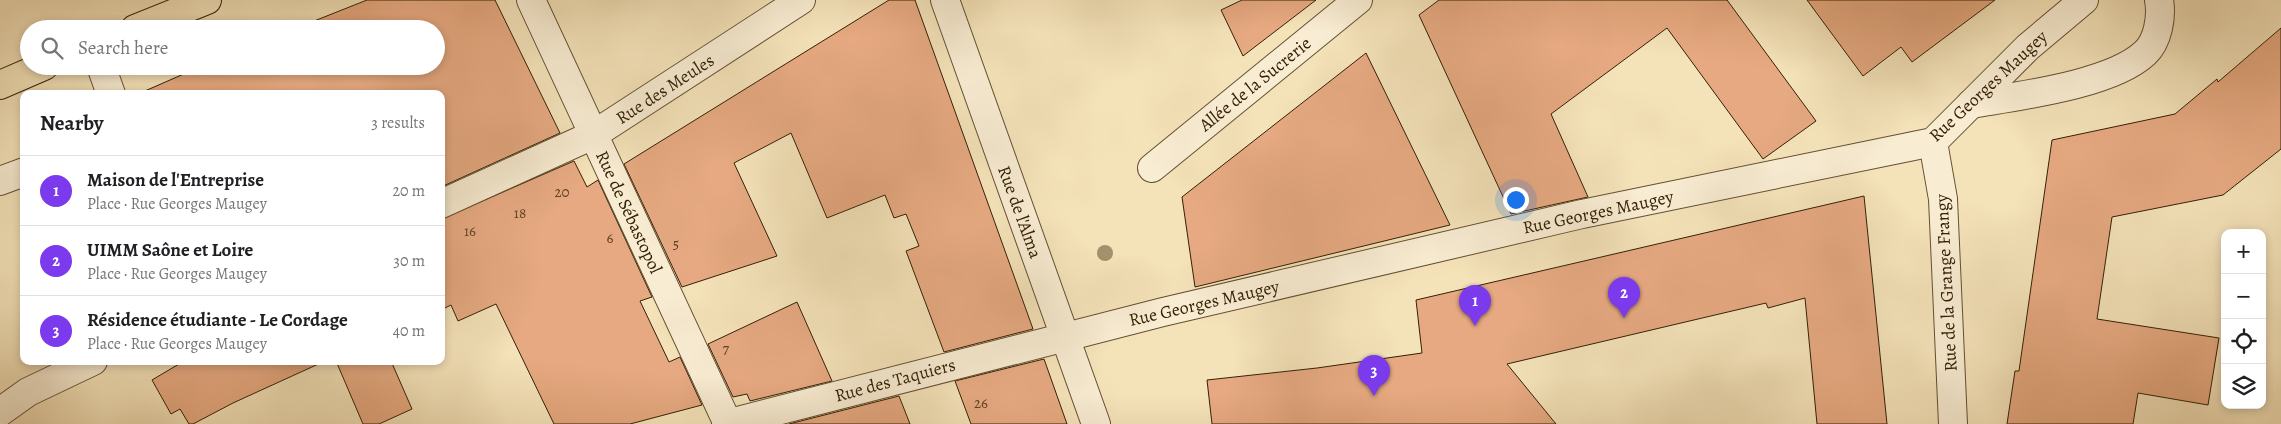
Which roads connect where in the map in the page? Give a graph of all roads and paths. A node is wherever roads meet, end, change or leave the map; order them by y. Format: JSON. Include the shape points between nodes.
{"nodes":[{"id":1,"x":206,"y":0,"type":"edge"},
{"id":2,"x":531,"y":0,"type":"edge"},
{"id":3,"x":801,"y":0,"type":"edge"},
{"id":4,"x":945,"y":0,"type":"edge"},
{"id":5,"x":1358,"y":0,"type":"edge"},
{"id":6,"x":2084,"y":0,"type":"edge"},
{"id":7,"x":2159,"y":0,"type":"edge"},
{"id":8,"x":157,"y":20,"type":"edge"},
{"id":9,"x":20,"y":65,"type":"edge"},
{"id":10,"x":0,"y":70,"type":"edge"},
{"id":11,"x":23,"y":75,"type":"edge"},
{"id":12,"x":104,"y":75,"type":"edge"},
{"id":13,"x":0,"y":85,"type":"edge"},
{"id":14,"x":110,"y":90,"type":"edge"},
{"id":15,"x":1971,"y":104,"type":"junction"},
{"id":16,"x":593,"y":135,"type":"junction"},
{"id":17,"x":1932,"y":142,"type":"junction"},
{"id":18,"x":1152,"y":168,"type":"dead end"},
{"id":19,"x":20,"y":174,"type":"edge"},
{"id":20,"x":0,"y":181,"type":"edge"},
{"id":21,"x":445,"y":202,"type":"edge"},
{"id":22,"x":1064,"y":336,"type":"junction"},
{"id":23,"x":85,"y":365,"type":"edge"},
{"id":24,"x":0,"y":412,"type":"edge"},
{"id":25,"x":727,"y":424,"type":"edge"},
{"id":26,"x":1096,"y":424,"type":"edge"},
{"id":27,"x":1953,"y":424,"type":"edge"}],
"edges":[{"from":1,"to":8,"type":"main road"},
{"from":2,"to":16,"type":"street","name":"Rue de Sébastopol"},
{"from":3,"to":16,"type":"street","name":"Rue des Meules"},
{"from":4,"to":22,"type":"street","name":"Rue de l'Alma"},
{"from":5,"to":18,"type":"street","name":"Allée de la Sucrerie"},
{"from":6,"to":15,"type":"street","name":"Rue Georges Maugey","via":[[2028,47]]},
{"from":7,"to":15,"type":"street","via":[[2158,33],[2146,53],[2117,71],[2051,90]]},
{"from":9,"to":10,"type":"main road"},
{"from":11,"to":13,"type":"main road"},
{"from":12,"to":14,"type":"street"},
{"from":15,"to":17,"type":"street","name":"Rue Georges Maugey"},
{"from":16,"to":21,"type":"street","name":"Rue des Meules"},
{"from":16,"to":25,"type":"street","name":"Rue de Sébastopol"},
{"from":17,"to":22,"type":"street","name":"Rue Georges Maugey","via":[[1582,214]]},
{"from":17,"to":27,"type":"street","name":"Rue de la Grange Frangy","via":[[1943,199]]},
{"from":19,"to":20,"type":"street"},
{"from":22,"to":25,"type":"street","name":"Rue des Taquiers"},
{"from":22,"to":26,"type":"street","name":"Rue de l'Alma"},
{"from":23,"to":24,"type":"street","via":[[28,392]]}]}
